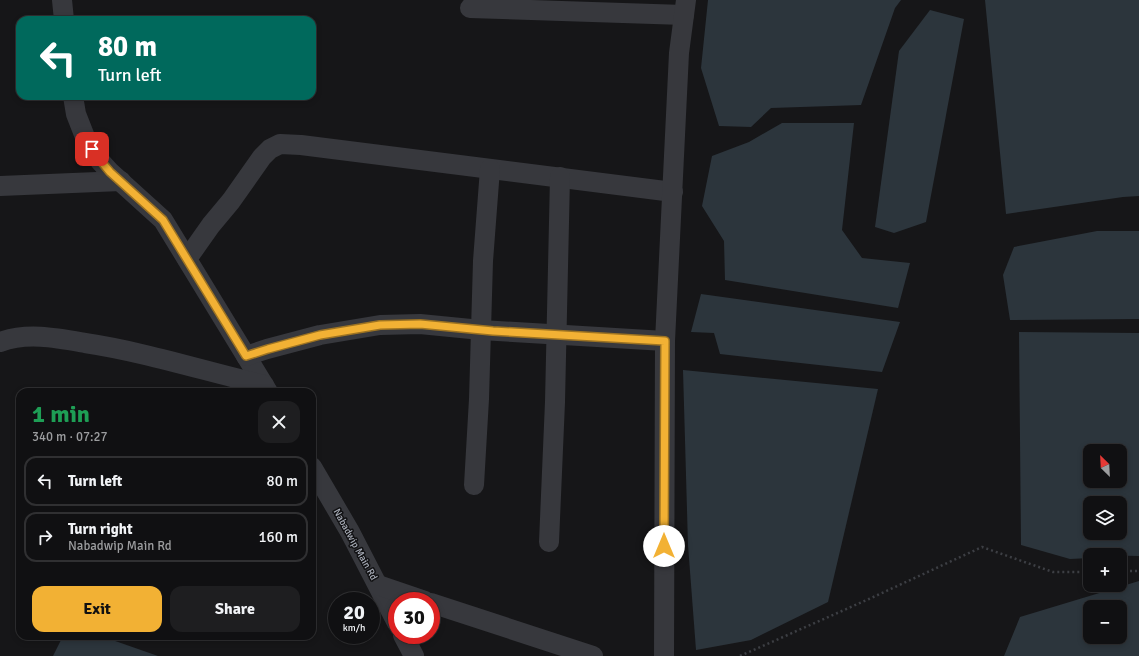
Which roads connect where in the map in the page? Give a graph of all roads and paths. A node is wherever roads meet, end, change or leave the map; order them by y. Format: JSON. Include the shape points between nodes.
{"nodes":[{"id":1,"x":62,"y":0,"type":"edge"},
{"id":2,"x":685,"y":7,"type":"edge"},
{"id":3,"x":470,"y":8,"type":"dead end"},
{"id":4,"x":64,"y":16,"type":"edge"},
{"id":5,"x":74,"y":100,"type":"edge"},
{"id":6,"x":490,"y":169,"type":"junction"},
{"id":7,"x":560,"y":177,"type":"junction"},
{"id":8,"x":121,"y":182,"type":"junction"},
{"id":9,"x":0,"y":186,"type":"edge"},
{"id":10,"x":673,"y":192,"type":"junction"},
{"id":11,"x":187,"y":259,"type":"junction"},
{"id":12,"x":481,"y":330,"type":"junction"},
{"id":13,"x":556,"y":335,"type":"junction"},
{"id":14,"x":665,"y":341,"type":"junction"},
{"id":15,"x":0,"y":342,"type":"edge"},
{"id":16,"x":246,"y":356,"type":"junction"},
{"id":17,"x":262,"y":388,"type":"edge"},
{"id":18,"x":265,"y":388,"type":"edge"},
{"id":19,"x":474,"y":485,"type":"dead end"},
{"id":20,"x":318,"y":488,"type":"edge"},
{"id":21,"x":549,"y":542,"type":"dead end"},
{"id":22,"x":1127,"y":571,"type":"edge"},
{"id":23,"x":1139,"y":571,"type":"edge"},
{"id":24,"x":1083,"y":572,"type":"edge"},
{"id":25,"x":378,"y":585,"type":"junction"},
{"id":26,"x":399,"y":592,"type":"edge"},
{"id":27,"x":388,"y":605,"type":"edge"},
{"id":28,"x":440,"y":606,"type":"edge"},
{"id":29,"x":408,"y":644,"type":"edge"},
{"id":30,"x":414,"y":656,"type":"edge"},
{"id":31,"x":593,"y":656,"type":"edge"},
{"id":32,"x":664,"y":656,"type":"edge"},
{"id":33,"x":740,"y":656,"type":"edge"}],
"edges":[{"from":1,"to":4,"type":"street"},
{"from":2,"to":3,"type":"street"},
{"from":2,"to":10,"type":"street","via":[[679,53]]},
{"from":5,"to":8,"type":"street","via":[[85,137],[100,160]]},
{"from":6,"to":7,"type":"street"},
{"from":6,"to":11,"type":"street","via":[[280,144],[262,157]]},
{"from":6,"to":12,"type":"street"},
{"from":7,"to":10,"type":"street"},
{"from":7,"to":13,"type":"street"},
{"from":8,"to":9,"type":"street"},
{"from":8,"to":11,"type":"street","via":[[163,220]]},
{"from":10,"to":14,"type":"street"},
{"from":11,"to":16,"type":"street"},
{"from":12,"to":13,"type":"street"},
{"from":12,"to":16,"type":"street","via":[[420,324],[380,325],[320,335]]},
{"from":12,"to":19,"type":"street"},
{"from":13,"to":14,"type":"street"},
{"from":13,"to":21,"type":"street"},
{"from":14,"to":32,"type":"street"},
{"from":15,"to":17,"type":"street","via":[[34,336],[114,347]]},
{"from":16,"to":18,"type":"street"},
{"from":20,"to":25,"type":"street","name":"Nabadwip Main Rd","via":[[350,532]]},
{"from":22,"to":23,"type":"path"},
{"from":24,"to":33,"type":"path","via":[[1052,572],[982,547]]},
{"from":25,"to":26,"type":"street"},
{"from":25,"to":27,"type":"street","name":"Nabadwip Main Rd"},
{"from":28,"to":31,"type":"street"},
{"from":29,"to":30,"type":"street"}]}
